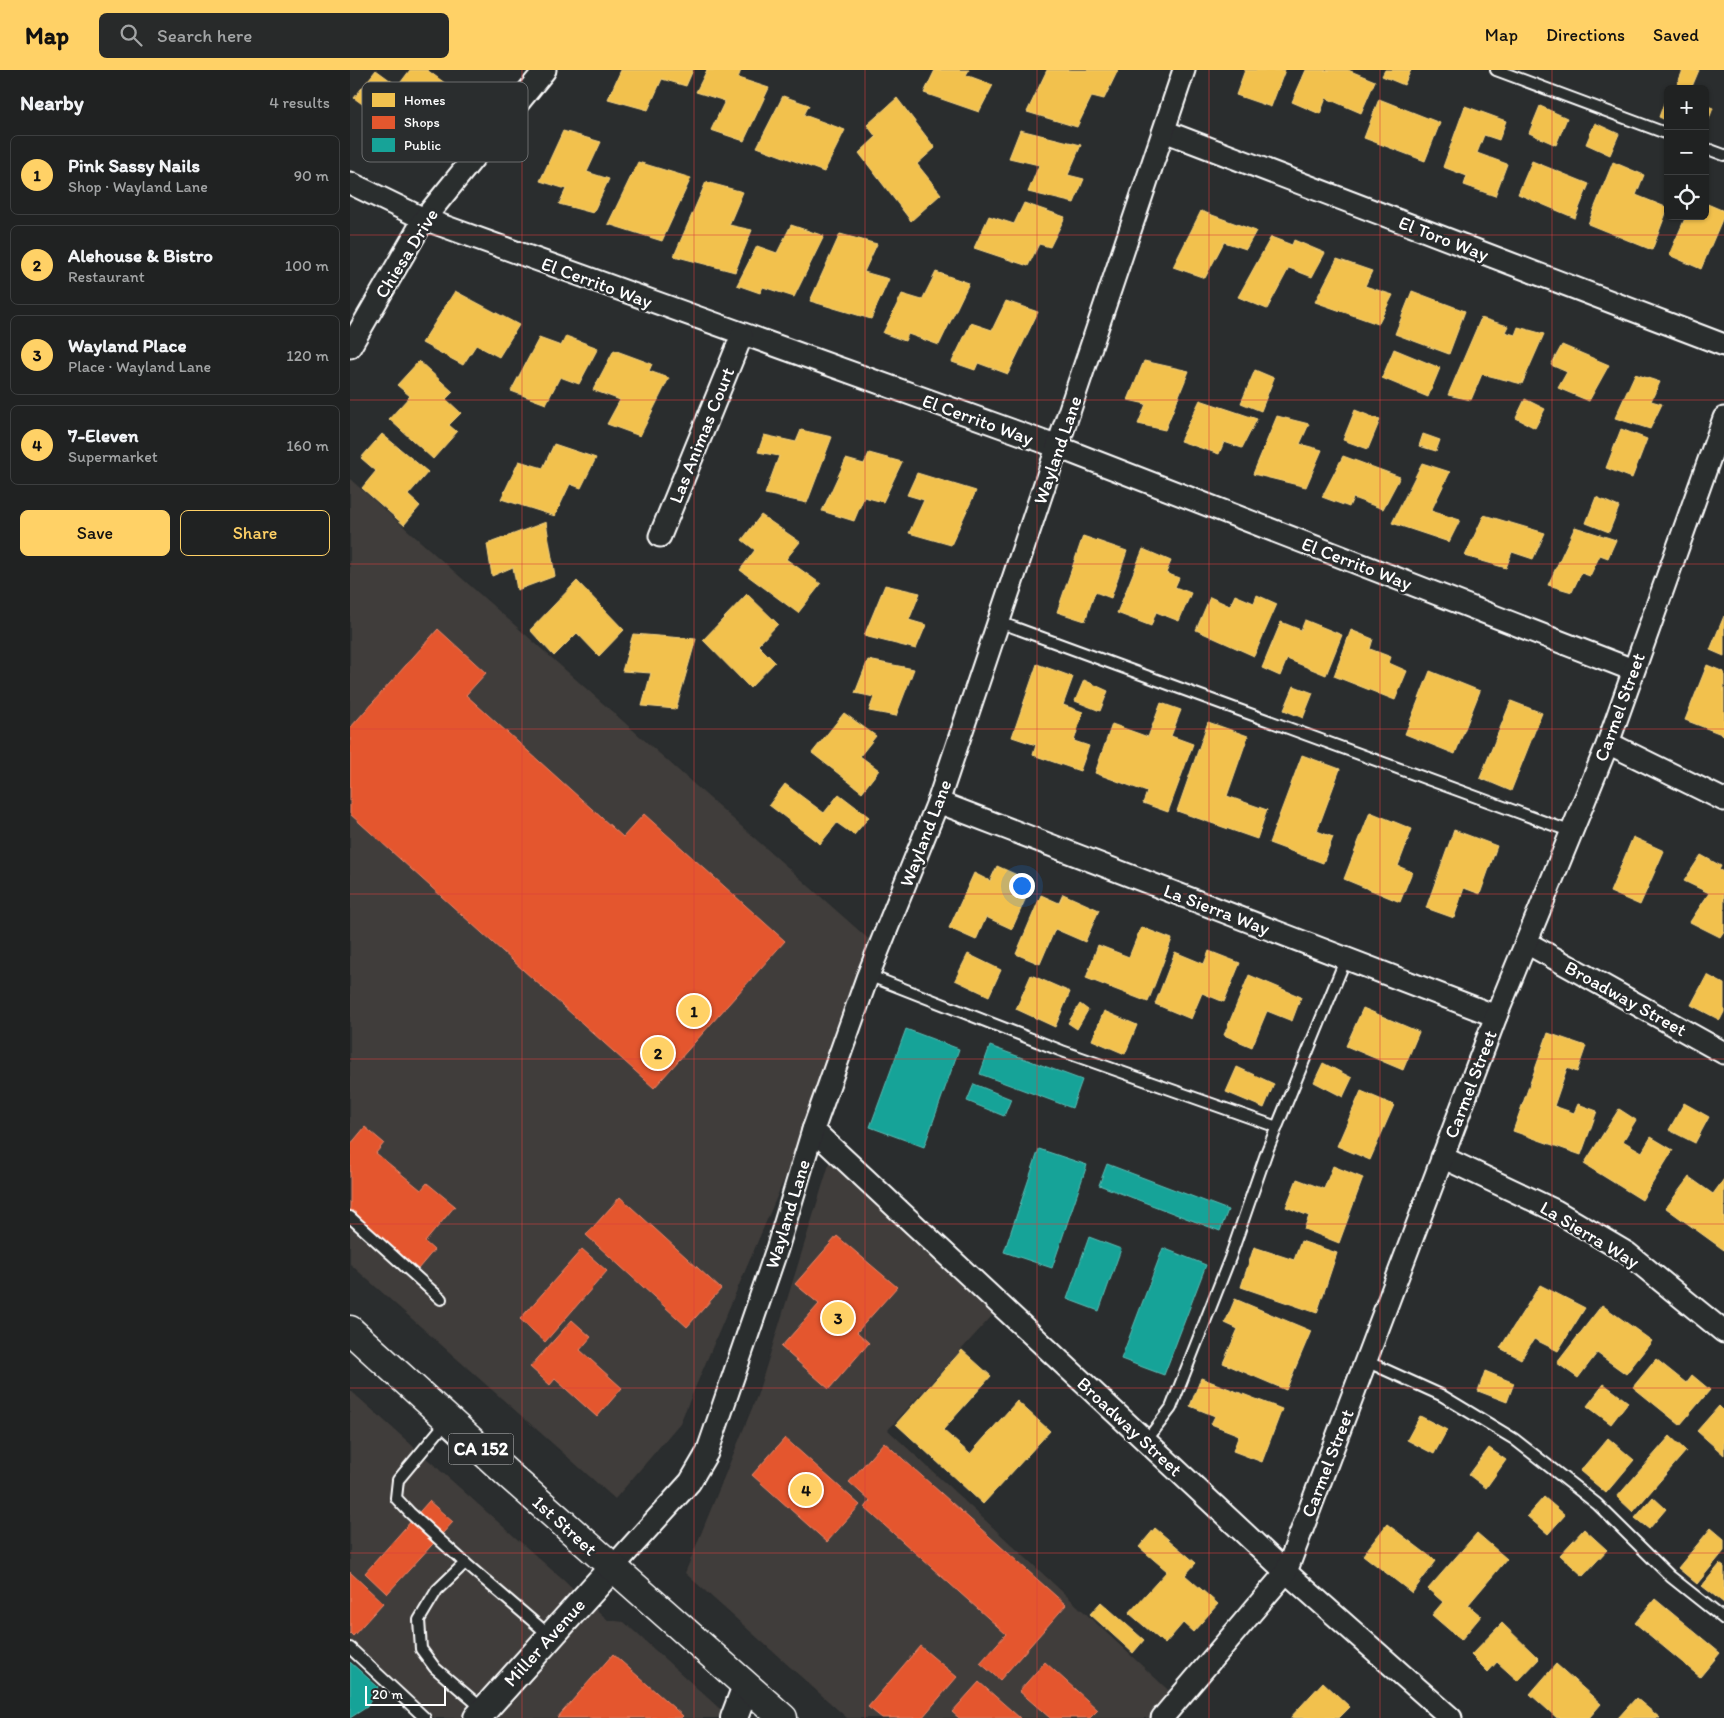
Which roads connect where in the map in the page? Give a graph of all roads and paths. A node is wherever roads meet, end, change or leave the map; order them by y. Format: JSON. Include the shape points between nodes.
{"nodes":[{"id":1,"x":545,"y":70,"type":"edge"},
{"id":2,"x":1184,"y":70,"type":"edge"},
{"id":3,"x":1496,"y":70,"type":"edge"},
{"id":4,"x":528,"y":91,"type":"edge"},
{"id":5,"x":1164,"y":130,"type":"junction"},
{"id":6,"x":1664,"y":133,"type":"edge"},
{"id":7,"x":1709,"y":149,"type":"edge"},
{"id":8,"x":1724,"y":155,"type":"edge"},
{"id":9,"x":470,"y":162,"type":"edge"},
{"id":10,"x":350,"y":184,"type":"edge"},
{"id":11,"x":424,"y":219,"type":"junction"},
{"id":12,"x":742,"y":335,"type":"junction"},
{"id":13,"x":1724,"y":345,"type":"edge"},
{"id":14,"x":350,"y":347,"type":"edge"},
{"id":15,"x":1724,"y":418,"type":"edge"},
{"id":16,"x":1058,"y":447,"type":"junction"},
{"id":17,"x":660,"y":536,"type":"dead end"},
{"id":18,"x":999,"y":622,"type":"junction"},
{"id":19,"x":1633,"y":670,"type":"junction"},
{"id":20,"x":1608,"y":743,"type":"junction"},
{"id":21,"x":1724,"y":800,"type":"edge"},
{"id":22,"x":938,"y":802,"type":"junction"},
{"id":23,"x":1572,"y":832,"type":"junction"},
{"id":24,"x":1527,"y":943,"type":"junction"},
{"id":25,"x":1346,"y":958,"type":"junction"},
{"id":26,"x":868,"y":975,"type":"junction"},
{"id":27,"x":1496,"y":1016,"type":"junction"},
{"id":28,"x":1724,"y":1052,"type":"edge"},
{"id":29,"x":1277,"y":1127,"type":"junction"},
{"id":30,"x":813,"y":1130,"type":"junction"},
{"id":31,"x":1442,"y":1157,"type":"junction"},
{"id":32,"x":350,"y":1216,"type":"edge"},
{"id":33,"x":442,"y":1299,"type":"dead end"},
{"id":34,"x":350,"y":1330,"type":"edge"},
{"id":35,"x":1724,"y":1332,"type":"edge"},
{"id":36,"x":1366,"y":1361,"type":"junction"},
{"id":37,"x":449,"y":1420,"type":"junction"},
{"id":38,"x":1146,"y":1441,"type":"junction"},
{"id":39,"x":465,"y":1563,"type":"junction"},
{"id":40,"x":612,"y":1567,"type":"junction"},
{"id":41,"x":1286,"y":1572,"type":"junction"},
{"id":42,"x":1724,"y":1619,"type":"edge"},
{"id":43,"x":549,"y":1635,"type":"junction"},
{"id":44,"x":350,"y":1648,"type":"edge"},
{"id":45,"x":746,"y":1686,"type":"junction"},
{"id":46,"x":480,"y":1714,"type":"edge"},
{"id":47,"x":425,"y":1718,"type":"edge"},
{"id":48,"x":734,"y":1718,"type":"edge"},
{"id":49,"x":783,"y":1718,"type":"edge"},
{"id":50,"x":1162,"y":1718,"type":"edge"},
{"id":51,"x":1451,"y":1718,"type":"edge"}],
"edges":[{"from":1,"to":4,"type":"street","name":"Chiesa Drive"},
{"from":2,"to":5,"type":"street","name":"Wayland Lane"},
{"from":3,"to":6,"type":"lane"},
{"from":5,"to":13,"type":"street","name":"El Toro Way"},
{"from":5,"to":16,"type":"street","name":"Wayland Lane"},
{"from":7,"to":8,"type":"lane"},
{"from":9,"to":11,"type":"street","name":"Chiesa Drive"},
{"from":10,"to":11,"type":"street","name":"El Cerrito Way"},
{"from":11,"to":12,"type":"street","name":"El Cerrito Way"},
{"from":11,"to":14,"type":"street","name":"Chiesa Drive"},
{"from":12,"to":16,"type":"street","name":"El Cerrito Way"},
{"from":12,"to":17,"type":"street","name":"Las Animas Court"},
{"from":15,"to":19,"type":"street","name":"Carmel Street"},
{"from":16,"to":18,"type":"street","name":"Wayland Lane"},
{"from":16,"to":19,"type":"street","name":"El Cerrito Way"},
{"from":18,"to":22,"type":"street","name":"Wayland Lane"},
{"from":18,"to":23,"type":"lane"},
{"from":19,"to":20,"type":"street","name":"Carmel Street"},
{"from":20,"to":21,"type":"street"},
{"from":20,"to":23,"type":"street","name":"Carmel Street"},
{"from":22,"to":25,"type":"street","name":"La Sierra Way"},
{"from":22,"to":26,"type":"street","name":"Wayland Lane"},
{"from":23,"to":24,"type":"street","name":"Carmel Street"},
{"from":24,"to":27,"type":"street","name":"Carmel Street"},
{"from":24,"to":28,"type":"street","name":"Broadway Street"},
{"from":25,"to":27,"type":"street","name":"La Sierra Way"},
{"from":25,"to":29,"type":"lane"},
{"from":26,"to":29,"type":"lane","via":[[1062,1051]]},
{"from":26,"to":30,"type":"street","name":"Wayland Lane"},
{"from":27,"to":31,"type":"street","name":"Carmel Street"},
{"from":29,"to":38,"type":"lane","via":[[1171,1408]]},
{"from":30,"to":38,"type":"street","name":"Broadway Street"},
{"from":30,"to":40,"type":"street","name":"Wayland Lane","via":[[778,1249],[707,1453],[690,1482]]},
{"from":31,"to":35,"type":"street","name":"La Sierra Way","via":[[1556,1211],[1626,1253]]},
{"from":31,"to":36,"type":"street","name":"Carmel Street"},
{"from":32,"to":33,"type":"lane"},
{"from":34,"to":37,"type":"main road","name":"1st Street","number":"CA 152"},
{"from":36,"to":41,"type":"street","name":"Carmel Street"},
{"from":36,"to":42,"type":"lane","via":[[1441,1395],[1514,1439],[1597,1504],[1671,1578]]},
{"from":37,"to":39,"type":"lane","via":[[398,1480],[396,1498]]},
{"from":37,"to":40,"type":"main road","name":"1st Street","number":"CA 152"},
{"from":38,"to":41,"type":"street","name":"Broadway Street"},
{"from":39,"to":43,"type":"lane"},
{"from":39,"to":46,"type":"lane","via":[[437,1590],[419,1620],[420,1649]]},
{"from":40,"to":43,"type":"street","name":"Miller Avenue"},
{"from":40,"to":45,"type":"main road","name":"1st Street","number":"CA 152"},
{"from":41,"to":50,"type":"street","name":"Carmel Street"},
{"from":41,"to":51,"type":"street","name":"Broadway Street"},
{"from":43,"to":46,"type":"street","name":"Miller Avenue"},
{"from":44,"to":47,"type":"lane"},
{"from":45,"to":48,"type":"street"},
{"from":45,"to":49,"type":"main road","name":"1st Street","number":"CA 152"}]}
